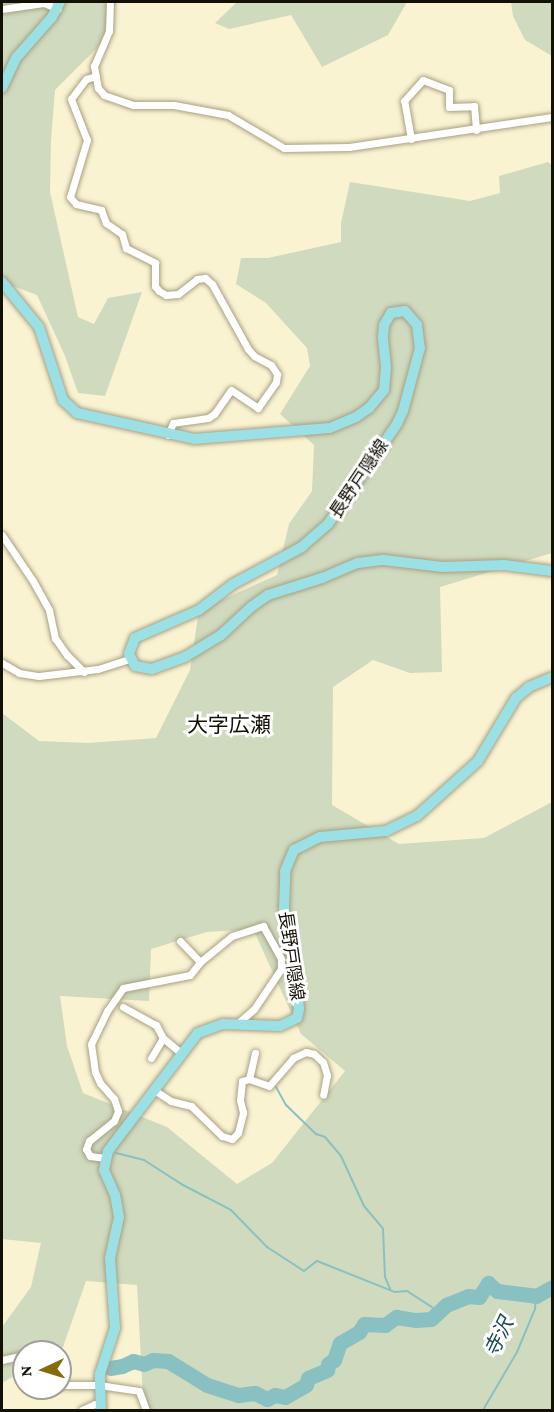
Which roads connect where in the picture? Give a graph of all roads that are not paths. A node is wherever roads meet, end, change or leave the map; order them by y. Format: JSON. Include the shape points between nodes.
{"nodes":[{"id":1,"x":110,"y":2,"type":"edge"},
{"id":2,"x":59,"y":5,"type":"edge"},
{"id":3,"x":2,"y":9,"type":"edge"},
{"id":4,"x":96,"y":76,"type":"junction"},
{"id":5,"x":2,"y":88,"type":"edge"},
{"id":6,"x":552,"y":117,"type":"edge"},
{"id":7,"x":476,"y":130,"type":"junction"},
{"id":8,"x":411,"y":139,"type":"junction"},
{"id":9,"x":2,"y":282,"type":"edge"},
{"id":10,"x":168,"y":435,"type":"junction"},
{"id":11,"x":2,"y":535,"type":"edge"},
{"id":12,"x":552,"y":571,"type":"edge"},
{"id":13,"x":129,"y":658,"type":"junction"},
{"id":14,"x":2,"y":663,"type":"edge"},
{"id":15,"x":84,"y":672,"type":"junction"},
{"id":16,"x":552,"y":677,"type":"edge"},
{"id":17,"x":180,"y":941,"type":"dead end"},
{"id":18,"x":200,"y":962,"type":"junction"},
{"id":19,"x":123,"y":1007,"type":"dead end"},
{"id":20,"x":236,"y":1024,"type":"junction"},
{"id":21,"x":163,"y":1038,"type":"junction"},
{"id":22,"x":181,"y":1053,"type":"junction"},
{"id":23,"x":255,"y":1053,"type":"dead end"},
{"id":24,"x":151,"y":1058,"type":"dead end"},
{"id":25,"x":249,"y":1079,"type":"junction"},
{"id":26,"x":154,"y":1090,"type":"junction"},
{"id":27,"x":323,"y":1095,"type":"dead end"},
{"id":28,"x":105,"y":1158,"type":"junction"},
{"id":29,"x":99,"y":1385,"type":"junction"},
{"id":30,"x":72,"y":1387,"type":"edge"},
{"id":31,"x":101,"y":1408,"type":"edge"},
{"id":32,"x":82,"y":1410,"type":"edge"},
{"id":33,"x":146,"y":1410,"type":"edge"}],
"edges":[{"from":1,"to":4,"type":"street","via":[[109,31],[94,66]]},
{"from":2,"to":3,"type":"street","via":[[44,3]]},
{"from":2,"to":5,"type":"main road","via":[[16,58]]},
{"from":4,"to":8,"type":"street","via":[[104,95],[120,102],[174,105],[228,115],[284,148],[349,147]]},
{"from":4,"to":10,"type":"street","via":[[86,79],[71,99],[87,140],[70,197],[76,204],[101,210],[106,223],[122,234],[126,248],[155,262],[155,286],[159,291],[178,294],[197,279],[205,278],[212,284],[248,349],[271,365],[277,375],[258,408],[231,390],[214,414],[173,423]]},
{"from":6,"to":7,"type":"street"},
{"from":7,"to":8,"type":"street"},
{"from":7,"to":8,"type":"street","via":[[474,106],[448,107],[449,90],[423,80],[404,101]]},
{"from":9,"to":10,"type":"main road","name":"長野戸隠線","via":[[39,327],[63,400],[69,406],[77,413]]},
{"from":10,"to":13,"type":"main road","name":"長野戸隠線","via":[[194,440],[341,425],[369,408],[384,390],[384,325],[391,313],[405,311],[417,325],[420,348],[410,393],[397,424],[328,524],[302,547],[240,580],[199,610],[135,638],[129,647]]},
{"from":11,"to":15,"type":"street","via":[[49,610],[55,638]]},
{"from":12,"to":13,"type":"main road","via":[[504,565],[443,567],[364,561],[268,595],[222,635],[175,661],[146,669],[135,666]]},
{"from":13,"to":15,"type":"street"},
{"from":14,"to":15,"type":"street","via":[[19,673],[39,676]]},
{"from":16,"to":20,"type":"main road","name":"長野戸隠線","via":[[529,687],[516,699],[478,761],[417,816],[386,831],[320,837],[294,850],[285,871],[284,909],[298,1014],[292,1022],[280,1026]]},
{"from":17,"to":18,"type":"street"},
{"from":18,"to":20,"type":"street","via":[[232,936],[263,926],[281,959],[281,969],[254,1010]]},
{"from":18,"to":28,"type":"street","via":[[190,975],[123,988],[91,1044],[95,1072],[118,1111],[114,1121],[89,1141],[86,1149],[90,1156]]},
{"from":19,"to":21,"type":"street","via":[[156,1025]]},
{"from":20,"to":22,"type":"main road","name":"長野戸隠線","via":[[203,1030]]},
{"from":21,"to":22,"type":"street"},
{"from":21,"to":24,"type":"street"},
{"from":22,"to":26,"type":"main road","name":"長野戸隠線"},
{"from":23,"to":25,"type":"street"},
{"from":25,"to":26,"type":"street","via":[[242,1081],[243,1113],[238,1133],[232,1139],[222,1136],[191,1106],[171,1101]]},
{"from":25,"to":27,"type":"street","via":[[269,1086],[293,1058],[306,1052],[323,1062],[327,1076]]},
{"from":26,"to":28,"type":"main road","name":"長野戸隠線"},
{"from":28,"to":29,"type":"main road","via":[[106,1176],[119,1217],[110,1258],[115,1328]]},
{"from":29,"to":30,"type":"street"},
{"from":29,"to":31,"type":"main road"},
{"from":29,"to":33,"type":"street","via":[[139,1391]]},
{"from":31,"to":32,"type":"street","via":[[95,1404]]}]}
